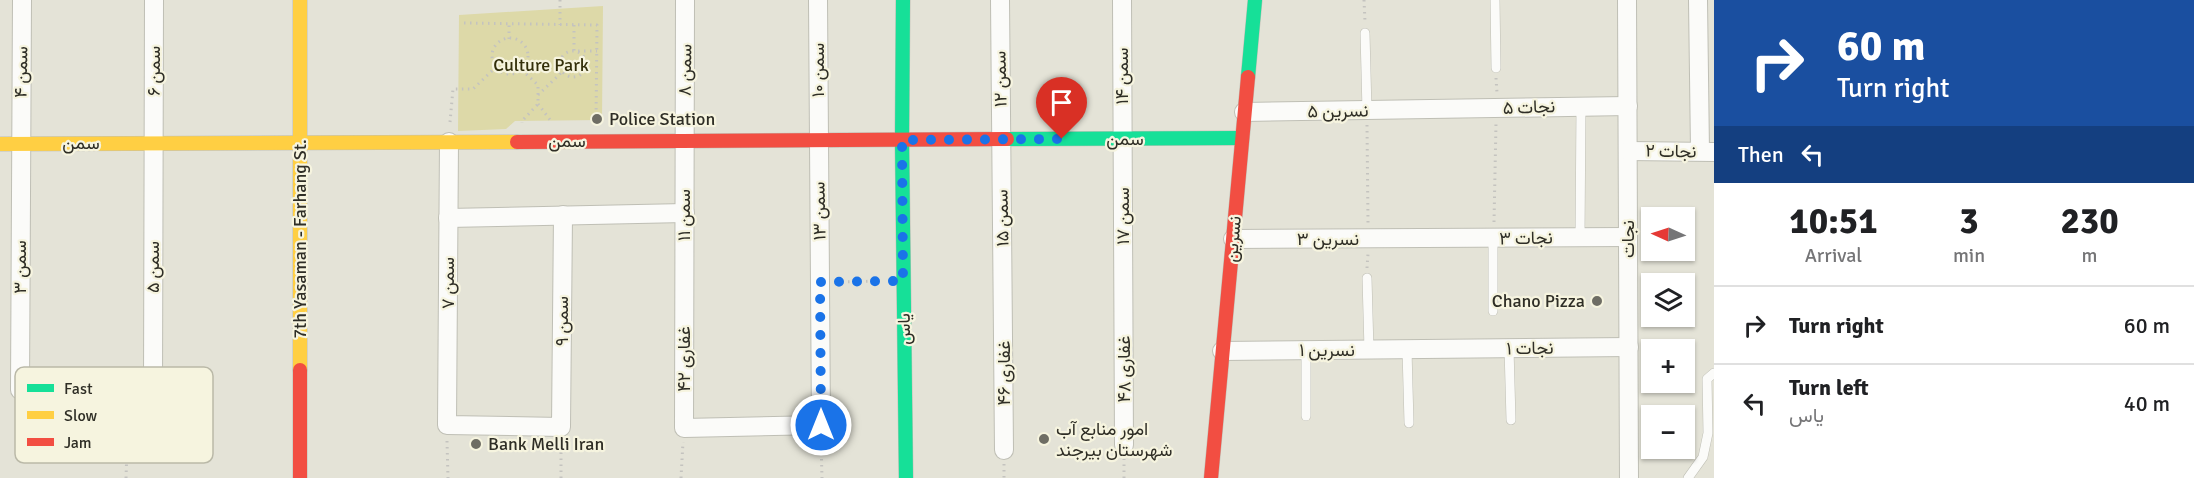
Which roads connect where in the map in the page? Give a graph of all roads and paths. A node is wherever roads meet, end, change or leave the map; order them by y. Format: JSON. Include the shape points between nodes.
{"nodes":[{"id":1,"x":22,"y":0,"type":"edge"},
{"id":2,"x":154,"y":0,"type":"edge"},
{"id":3,"x":300,"y":0,"type":"edge"},
{"id":4,"x":560,"y":0,"type":"edge"},
{"id":5,"x":686,"y":0,"type":"edge"},
{"id":6,"x":818,"y":0,"type":"edge"},
{"id":7,"x":903,"y":0,"type":"edge"},
{"id":8,"x":1000,"y":0,"type":"edge"},
{"id":9,"x":1255,"y":0,"type":"edge"},
{"id":10,"x":1365,"y":0,"type":"edge"},
{"id":11,"x":1495,"y":0,"type":"edge"},
{"id":12,"x":1627,"y":0,"type":"edge"},
{"id":13,"x":1698,"y":0,"type":"edge"},
{"id":14,"x":1122,"y":7,"type":"edge"},
{"id":15,"x":464,"y":23,"type":"dead end"},
{"id":16,"x":509,"y":24,"type":"junction"},
{"id":17,"x":560,"y":25,"type":"junction"},
{"id":18,"x":574,"y":25,"type":"junction"},
{"id":19,"x":1365,"y":33,"type":"joint"},
{"id":20,"x":509,"y":39,"type":"junction"},
{"id":21,"x":1706,"y":50,"type":"edge"},
{"id":22,"x":574,"y":51,"type":"junction"},
{"id":23,"x":597,"y":51,"type":"junction"},
{"id":24,"x":496,"y":67,"type":"junction"},
{"id":25,"x":1496,"y":68,"type":"joint"},
{"id":26,"x":522,"y":70,"type":"junction"},
{"id":27,"x":562,"y":72,"type":"junction"},
{"id":28,"x":538,"y":95,"type":"junction"},
{"id":29,"x":1581,"y":106,"type":"junction"},
{"id":30,"x":1628,"y":106,"type":"junction"},
{"id":31,"x":1497,"y":108,"type":"junction"},
{"id":32,"x":1431,"y":110,"type":"joint"},
{"id":33,"x":1367,"y":111,"type":"junction"},
{"id":34,"x":1245,"y":112,"type":"junction"},
{"id":35,"x":596,"y":127,"type":"dead end"},
{"id":36,"x":1242,"y":138,"type":"junction"},
{"id":37,"x":1001,"y":139,"type":"junction"},
{"id":38,"x":1123,"y":139,"type":"junction"},
{"id":39,"x":818,"y":140,"type":"junction"},
{"id":40,"x":902,"y":140,"type":"junction"},
{"id":41,"x":522,"y":141,"type":"junction"},
{"id":42,"x":684,"y":141,"type":"junction"},
{"id":43,"x":301,"y":142,"type":"junction"},
{"id":44,"x":449,"y":142,"type":"junction"},
{"id":45,"x":153,"y":143,"type":"junction"},
{"id":46,"x":0,"y":144,"type":"edge"},
{"id":47,"x":20,"y":144,"type":"junction"},
{"id":48,"x":1628,"y":151,"type":"junction"},
{"id":49,"x":1707,"y":152,"type":"edge"},
{"id":50,"x":685,"y":213,"type":"junction"},
{"id":51,"x":563,"y":215,"type":"junction"},
{"id":52,"x":448,"y":218,"type":"junction"},
{"id":53,"x":1580,"y":237,"type":"junction"},
{"id":54,"x":1628,"y":237,"type":"junction"},
{"id":55,"x":1493,"y":238,"type":"junction"},
{"id":56,"x":1233,"y":239,"type":"junction"},
{"id":57,"x":1368,"y":239,"type":"junction"},
{"id":58,"x":1424,"y":239,"type":"joint"},
{"id":59,"x":1367,"y":279,"type":"joint"},
{"id":60,"x":903,"y":281,"type":"junction"},
{"id":61,"x":820,"y":282,"type":"junction"},
{"id":62,"x":684,"y":289,"type":"joint"},
{"id":63,"x":1123,"y":292,"type":"joint"},
{"id":64,"x":1003,"y":296,"type":"joint"},
{"id":65,"x":1492,"y":311,"type":"dead end"},
{"id":66,"x":1629,"y":347,"type":"junction"},
{"id":67,"x":1509,"y":348,"type":"junction"},
{"id":68,"x":1306,"y":350,"type":"junction"},
{"id":69,"x":1369,"y":350,"type":"junction"},
{"id":70,"x":1407,"y":350,"type":"junction"},
{"id":71,"x":1431,"y":350,"type":"joint"},
{"id":72,"x":1222,"y":351,"type":"junction"},
{"id":73,"x":20,"y":367,"type":"edge"},
{"id":74,"x":153,"y":367,"type":"edge"},
{"id":75,"x":1714,"y":373,"type":"edge"},
{"id":76,"x":1306,"y":416,"type":"dead end"},
{"id":77,"x":1511,"y":420,"type":"dead end"},
{"id":78,"x":1409,"y":423,"type":"dead end"},
{"id":79,"x":447,"y":425,"type":"junction"},
{"id":80,"x":821,"y":425,"type":"junction"},
{"id":81,"x":561,"y":428,"type":"junction"},
{"id":82,"x":684,"y":428,"type":"junction"},
{"id":83,"x":1124,"y":446,"type":"dead end"},
{"id":84,"x":1004,"y":450,"type":"dead end"},
{"id":85,"x":127,"y":463,"type":"edge"},
{"id":86,"x":126,"y":478,"type":"edge"},
{"id":87,"x":300,"y":478,"type":"edge"},
{"id":88,"x":448,"y":478,"type":"edge"},
{"id":89,"x":561,"y":478,"type":"edge"},
{"id":90,"x":681,"y":478,"type":"edge"},
{"id":91,"x":822,"y":478,"type":"edge"},
{"id":92,"x":906,"y":478,"type":"edge"},
{"id":93,"x":1211,"y":478,"type":"edge"},
{"id":94,"x":1629,"y":478,"type":"edge"},
{"id":95,"x":1688,"y":478,"type":"edge"}],
"edges":[{"from":1,"to":47,"type":"street","name":"سمن ۴"},
{"from":2,"to":45,"type":"street","name":"سمن ۶"},
{"from":3,"to":43,"type":"street","name":"7th Yasaman - Farhang St."},
{"from":4,"to":17,"type":"path"},
{"from":5,"to":42,"type":"street","name":"سمن ۸"},
{"from":6,"to":39,"type":"street","name":"سمن ۱۰"},
{"from":7,"to":40,"type":"street","name":"یاس"},
{"from":8,"to":37,"type":"street","name":"سمن ۱۲"},
{"from":9,"to":34,"type":"street","name":"نسرین"},
{"from":10,"to":19,"type":"path"},
{"from":11,"to":25,"type":"lane"},
{"from":12,"to":30,"type":"street","name":"نجات"},
{"from":13,"to":21,"type":"street"},
{"from":14,"to":38,"type":"street","name":"سمن ۱۴"},
{"from":15,"to":16,"type":"path"},
{"from":16,"to":17,"type":"path"},
{"from":16,"to":20,"type":"path"},
{"from":17,"to":18,"type":"path"},
{"from":18,"to":22,"type":"path"},
{"from":18,"to":23,"type":"path","via":[[597,25]]},
{"from":19,"to":33,"type":"lane"},
{"from":20,"to":24,"type":"path","via":[[494,50]]},
{"from":20,"to":26,"type":"path","via":[[519,41],[526,49],[527,60]]},
{"from":21,"to":49,"type":"street"},
{"from":22,"to":23,"type":"path"},
{"from":22,"to":27,"type":"path","via":[[561,60]]},
{"from":22,"to":27,"type":"path","via":[[584,58],[584,71],[573,77]]},
{"from":23,"to":35,"type":"path"},
{"from":24,"to":26,"type":"path","via":[[505,74]]},
{"from":24,"to":44,"type":"path","via":[[473,89],[453,89]]},
{"from":25,"to":31,"type":"path"},
{"from":26,"to":28,"type":"path","via":[[538,85]]},
{"from":27,"to":28,"type":"path"},
{"from":28,"to":41,"type":"path","via":[[538,104],[522,120]]},
{"from":29,"to":30,"type":"street","name":"نجات ۵"},
{"from":29,"to":31,"type":"street","name":"نجات ۵"},
{"from":29,"to":53,"type":"lane"},
{"from":30,"to":48,"type":"street","name":"نجات"},
{"from":31,"to":32,"type":"street","name":"نجات ۵"},
{"from":31,"to":55,"type":"path"},
{"from":32,"to":33,"type":"street","name":"نسرین ۵"},
{"from":33,"to":34,"type":"street","name":"نسرین ۵"},
{"from":33,"to":57,"type":"path"},
{"from":34,"to":36,"type":"street","name":"نسرین"},
{"from":36,"to":38,"type":"street","name":"سمن"},
{"from":36,"to":56,"type":"street","name":"نسرین"},
{"from":37,"to":38,"type":"street","name":"سمن"},
{"from":37,"to":40,"type":"street","name":"سمن"},
{"from":37,"to":64,"type":"street","name":"سمن ۱۵"},
{"from":38,"to":63,"type":"street","name":"سمن ۱۷"},
{"from":39,"to":40,"type":"street","name":"سمن"},
{"from":39,"to":42,"type":"street","name":"سمن"},
{"from":39,"to":61,"type":"street","name":"سمن ۱۳"},
{"from":40,"to":60,"type":"street","name":"یاس"},
{"from":41,"to":42,"type":"street","name":"سمن"},
{"from":41,"to":44,"type":"street","name":"سمن"},
{"from":42,"to":50,"type":"street","name":"سمن ۱۱"},
{"from":43,"to":44,"type":"street","name":"سمن"},
{"from":43,"to":45,"type":"street","name":"سمن"},
{"from":43,"to":87,"type":"street","name":"7th Yasaman - Farhang St."},
{"from":44,"to":52,"type":"street","name":"سمن ۷"},
{"from":45,"to":47,"type":"street","name":"سمن"},
{"from":45,"to":74,"type":"street","name":"سمن ۵"},
{"from":46,"to":47,"type":"street","name":"سمن"},
{"from":47,"to":73,"type":"street","name":"سمن ۳"},
{"from":48,"to":49,"type":"street","name":"نجات ۲"},
{"from":48,"to":54,"type":"street","name":"نجات"},
{"from":50,"to":51,"type":"street"},
{"from":50,"to":62,"type":"street","name":"سمن ۱۱"},
{"from":51,"to":52,"type":"street"},
{"from":51,"to":81,"type":"street","name":"سمن ۹"},
{"from":52,"to":79,"type":"street","name":"سمن ۷"},
{"from":53,"to":54,"type":"street","name":"نجات ۳"},
{"from":53,"to":55,"type":"street","name":"نجات ۳"},
{"from":54,"to":66,"type":"street","name":"نجات"},
{"from":55,"to":58,"type":"street","name":"نجات ۳"},
{"from":55,"to":65,"type":"lane"},
{"from":56,"to":57,"type":"street","name":"نسرین ۳"},
{"from":56,"to":72,"type":"street","name":"نسرین"},
{"from":57,"to":58,"type":"street","name":"نسرین ۳"},
{"from":57,"to":59,"type":"path"},
{"from":59,"to":69,"type":"lane"},
{"from":60,"to":61,"type":"path"},
{"from":60,"to":92,"type":"street","name":"یاس"},
{"from":61,"to":80,"type":"street","name":"سمن ۱۳"},
{"from":62,"to":82,"type":"street","name":"غفاری ۴۲"},
{"from":63,"to":83,"type":"street","name":"غفاری ۴۸"},
{"from":64,"to":84,"type":"street","name":"غفاری ۴۶"},
{"from":66,"to":67,"type":"street","name":"نجات ۱"},
{"from":66,"to":94,"type":"street","name":"نجات"},
{"from":67,"to":71,"type":"street","name":"نجات ۱"},
{"from":67,"to":77,"type":"lane"},
{"from":68,"to":69,"type":"street","name":"نسرین ۱"},
{"from":68,"to":72,"type":"street","name":"نسرین ۱"},
{"from":68,"to":76,"type":"lane"},
{"from":69,"to":70,"type":"street","name":"نسرین ۱"},
{"from":70,"to":71,"type":"street","name":"نسرین ۱"},
{"from":70,"to":78,"type":"lane"},
{"from":72,"to":93,"type":"street","name":"نسرین"},
{"from":75,"to":95,"type":"lane","via":[[1707,379],[1708,433],[1703,457]]},
{"from":79,"to":81,"type":"street"},
{"from":79,"to":88,"type":"path"},
{"from":80,"to":82,"type":"street"},
{"from":80,"to":91,"type":"path"},
{"from":81,"to":89,"type":"path"},
{"from":82,"to":90,"type":"path"},
{"from":85,"to":86,"type":"path"}]}
